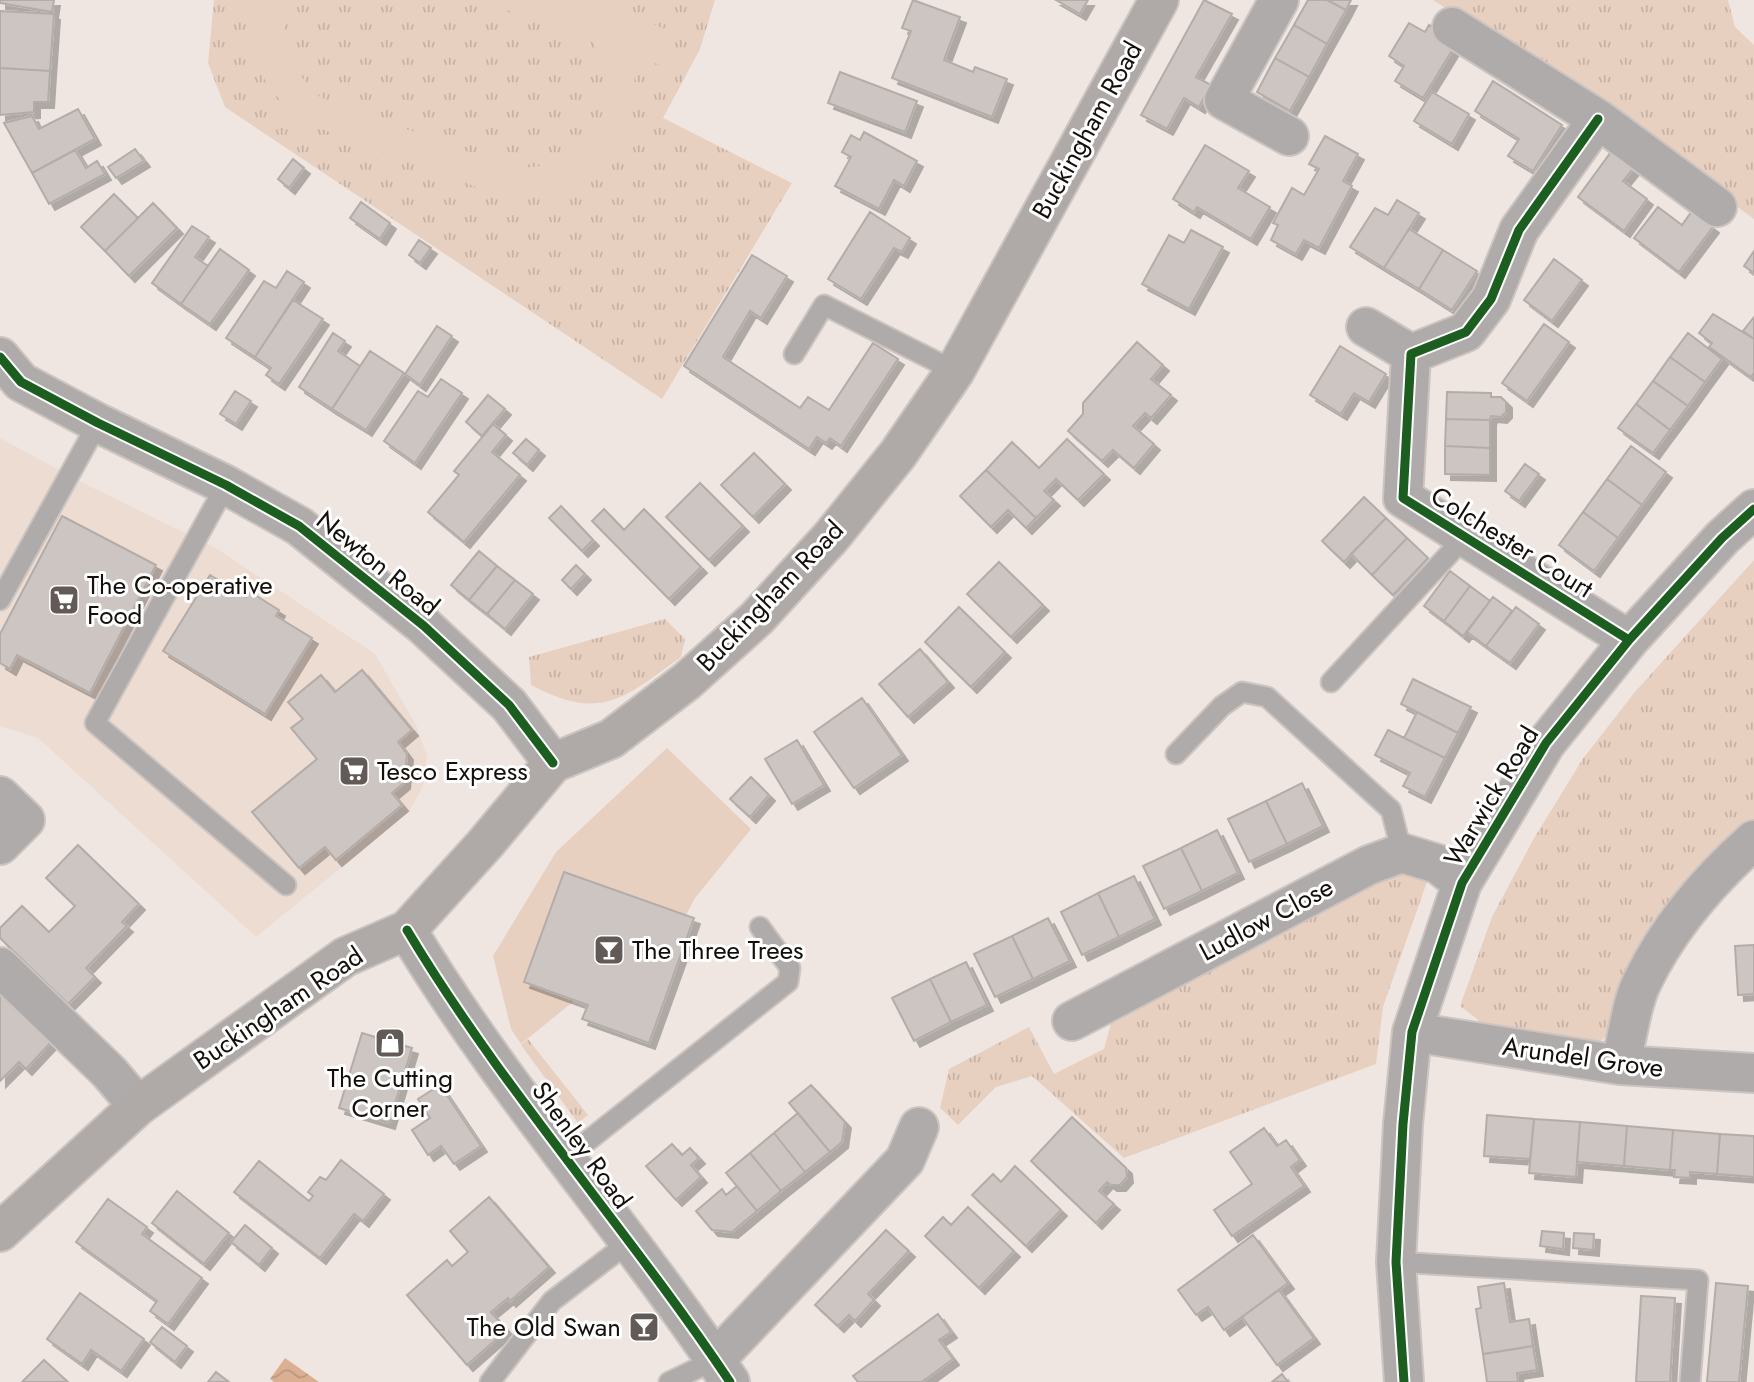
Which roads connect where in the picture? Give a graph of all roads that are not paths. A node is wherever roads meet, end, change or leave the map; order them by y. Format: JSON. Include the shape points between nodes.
{"nodes":[{"id":1,"x":1159,"y":0,"type":"edge"},
{"id":2,"x":1269,"y":4,"type":"edge"},
{"id":3,"x":1452,"y":27,"type":"dead end"},
{"id":4,"x":1598,"y":119,"type":"junction"},
{"id":5,"x":1289,"y":136,"type":"dead end"},
{"id":6,"x":1717,"y":207,"type":"dead end"},
{"id":7,"x":1366,"y":327,"type":"dead end"},
{"id":8,"x":794,"y":354,"type":"dead end"},
{"id":9,"x":1412,"y":354,"type":"junction"},
{"id":10,"x":0,"y":357,"type":"edge"},
{"id":11,"x":955,"y":371,"type":"junction"},
{"id":12,"x":98,"y":424,"type":"junction"},
{"id":13,"x":226,"y":485,"type":"junction"},
{"id":14,"x":1754,"y":509,"type":"edge"},
{"id":15,"x":1462,"y":534,"type":"junction"},
{"id":16,"x":0,"y":600,"type":"edge"},
{"id":17,"x":1629,"y":640,"type":"junction"},
{"id":18,"x":1331,"y":682,"type":"dead end"},
{"id":19,"x":1176,"y":754,"type":"dead end"},
{"id":20,"x":553,"y":762,"type":"junction"},
{"id":21,"x":0,"y":796,"type":"edge"},
{"id":22,"x":1754,"y":840,"type":"edge"},
{"id":23,"x":0,"y":845,"type":"edge"},
{"id":24,"x":1402,"y":853,"type":"junction"},
{"id":25,"x":1462,"y":883,"type":"junction"},
{"id":26,"x":286,"y":885,"type":"dead end"},
{"id":27,"x":760,"y":927,"type":"dead end"},
{"id":28,"x":407,"y":930,"type":"junction"},
{"id":29,"x":0,"y":967,"type":"edge"},
{"id":30,"x":1072,"y":1021,"type":"dead end"},
{"id":31,"x":1412,"y":1032,"type":"junction"},
{"id":32,"x":1620,"y":1065,"type":"junction"},
{"id":33,"x":1754,"y":1073,"type":"edge"},
{"id":34,"x":138,"y":1106,"type":"junction"},
{"id":35,"x":919,"y":1127,"type":"dead end"},
{"id":36,"x":565,"y":1158,"type":"junction"},
{"id":37,"x":0,"y":1232,"type":"edge"},
{"id":38,"x":628,"y":1243,"type":"junction"},
{"id":39,"x":1396,"y":1262,"type":"junction"},
{"id":40,"x":722,"y":1371,"type":"edge"},
{"id":41,"x":490,"y":1382,"type":"edge"},
{"id":42,"x":669,"y":1382,"type":"edge"},
{"id":43,"x":1404,"y":1382,"type":"edge"},
{"id":44,"x":1690,"y":1382,"type":"edge"}],
"edges":[{"from":1,"to":11,"type":"main road","name":"Buckingham Road"},
{"from":2,"to":5,"type":"street","via":[[1224,100]]},
{"from":3,"to":4,"type":"street"},
{"from":4,"to":6,"type":"street"},
{"from":4,"to":9,"type":"street","via":[[1519,230],[1491,299],[1466,331]]},
{"from":7,"to":9,"type":"street"},
{"from":8,"to":11,"type":"lane","via":[[824,305]]},
{"from":9,"to":15,"type":"street","name":"Colchester Court","via":[[1403,498]]},
{"from":10,"to":12,"type":"street","name":"Newton Road","via":[[21,382]]},
{"from":11,"to":20,"type":"main road","name":"Buckingham Road","via":[[890,465],[757,618],[687,681],[611,739]]},
{"from":12,"to":13,"type":"street","name":"Newton Road"},
{"from":12,"to":16,"type":"lane"},
{"from":13,"to":20,"type":"street","name":"Newton Road","via":[[299,526],[424,626],[509,705]]},
{"from":13,"to":26,"type":"lane","via":[[95,723]]},
{"from":14,"to":17,"type":"street","name":"Warwick Road"},
{"from":15,"to":17,"type":"street","name":"Colchester Court"},
{"from":15,"to":18,"type":"lane","via":[[1451,552]]},
{"from":17,"to":25,"type":"street","name":"Warwick Road","via":[[1546,743]]},
{"from":19,"to":24,"type":"lane","via":[[1242,692],[1267,696],[1391,810]]},
{"from":20,"to":28,"type":"main road","name":"Buckingham Road"},
{"from":21,"to":23,"type":"street","via":[[25,820]]},
{"from":22,"to":32,"type":"street","via":[[1678,921],[1641,984]]},
{"from":24,"to":25,"type":"street","via":[[1438,864]]},
{"from":24,"to":30,"type":"street","name":"Ludlow Close","via":[[1369,865]]},
{"from":25,"to":31,"type":"street","name":"Warwick Road"},
{"from":27,"to":36,"type":"lane","via":[[790,968],[788,982]]},
{"from":28,"to":34,"type":"main road","name":"Buckingham Road","via":[[345,957]]},
{"from":28,"to":36,"type":"street","name":"Shenley Road"},
{"from":29,"to":34,"type":"street"},
{"from":31,"to":32,"type":"street","name":"Arundel Grove"},
{"from":31,"to":39,"type":"street","name":"Warwick Road"},
{"from":32,"to":33,"type":"street","name":"Arundel Grove"},
{"from":34,"to":37,"type":"main road","name":"Buckingham Road"},
{"from":35,"to":40,"type":"street","via":[[905,1160]]},
{"from":36,"to":38,"type":"street","name":"Shenley Road"},
{"from":38,"to":40,"type":"street","name":"Shenley Road"},
{"from":38,"to":41,"type":"lane","via":[[552,1301]]},
{"from":39,"to":43,"type":"street","name":"Warwick Road"},
{"from":39,"to":44,"type":"lane","via":[[1698,1280]]},
{"from":40,"to":42,"type":"lane"}]}
